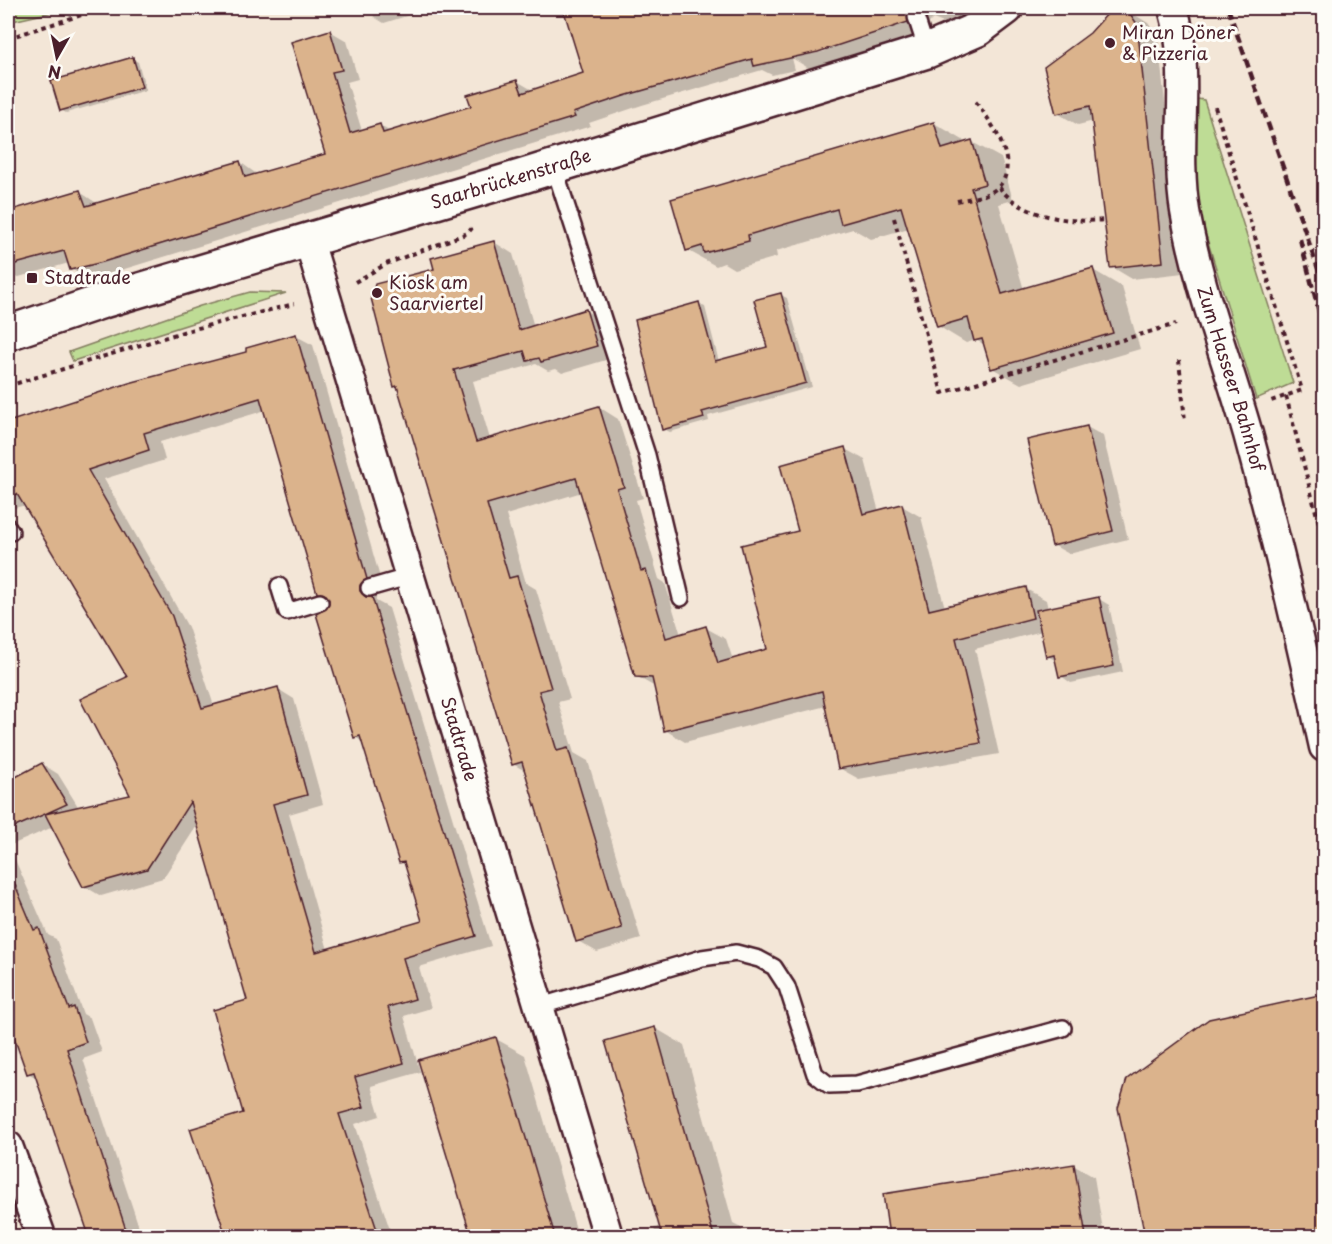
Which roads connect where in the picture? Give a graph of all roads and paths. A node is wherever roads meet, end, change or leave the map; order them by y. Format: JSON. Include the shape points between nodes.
{"nodes":[{"id":1,"x":104,"y":8,"type":"edge"},
{"id":2,"x":1006,"y":8,"type":"edge"},
{"id":3,"x":1173,"y":8,"type":"edge"},
{"id":4,"x":916,"y":17,"type":"dead end"},
{"id":5,"x":8,"y":38,"type":"edge"},
{"id":6,"x":927,"y":51,"type":"junction"},
{"id":7,"x":1181,"y":75,"type":"junction"},
{"id":8,"x":974,"y":100,"type":"dead end"},
{"id":9,"x":554,"y":167,"type":"junction"},
{"id":10,"x":999,"y":187,"type":"junction"},
{"id":11,"x":957,"y":201,"type":"dead end"},
{"id":12,"x":894,"y":218,"type":"dead end"},
{"id":13,"x":1104,"y":220,"type":"dead end"},
{"id":14,"x":468,"y":233,"type":"dead end"},
{"id":15,"x":309,"y":241,"type":"junction"},
{"id":16,"x":325,"y":293,"type":"junction"},
{"id":17,"x":1176,"y":324,"type":"dead end"},
{"id":18,"x":8,"y":333,"type":"edge"},
{"id":19,"x":1179,"y":360,"type":"dead end"},
{"id":20,"x":8,"y":386,"type":"edge"},
{"id":21,"x":1185,"y":421,"type":"dead end"},
{"id":22,"x":1324,"y":543,"type":"edge"},
{"id":23,"x":411,"y":576,"type":"junction"},
{"id":24,"x":279,"y":586,"type":"dead end"},
{"id":25,"x":369,"y":588,"type":"dead end"},
{"id":26,"x":681,"y":598,"type":"dead end"},
{"id":27,"x":320,"y":602,"type":"dead end"},
{"id":28,"x":1324,"y":747,"type":"edge"},
{"id":29,"x":541,"y":1006,"type":"junction"},
{"id":30,"x":1063,"y":1028,"type":"dead end"},
{"id":31,"x":8,"y":1146,"type":"edge"},
{"id":32,"x":41,"y":1236,"type":"edge"},
{"id":33,"x":608,"y":1236,"type":"edge"}],
"edges":[{"from":1,"to":5,"type":"path"},
{"from":2,"to":6,"type":"street","name":"Saarbrückenstraße","via":[[978,29]]},
{"from":3,"to":7,"type":"street","name":"Zum Hasseer Bahnhof","via":[[1181,41]]},
{"from":4,"to":6,"type":"lane"},
{"from":6,"to":9,"type":"street","name":"Saarbrückenstraße"},
{"from":7,"to":22,"type":"path","via":[[1206,83],[1227,144],[1302,390],[1286,396]]},
{"from":7,"to":28,"type":"street","name":"Zum Hasseer Bahnhof","via":[[1180,167],[1185,212],[1247,432]]},
{"from":8,"to":10,"type":"path","via":[[1004,148],[1007,165]]},
{"from":9,"to":15,"type":"street","name":"Saarbrückenstraße"},
{"from":9,"to":26,"type":"lane","via":[[647,455]]},
{"from":10,"to":11,"type":"path","via":[[986,195]]},
{"from":10,"to":13,"type":"path","via":[[1010,200],[1036,213]]},
{"from":12,"to":17,"type":"path","via":[[942,393]]},
{"from":14,"to":16,"type":"path","via":[[386,264],[349,286]]},
{"from":15,"to":16,"type":"street","name":"Stadtrade"},
{"from":15,"to":18,"type":"street","name":"Saarbrückenstraße"},
{"from":16,"to":20,"type":"path"},
{"from":16,"to":23,"type":"street","name":"Stadtrade"},
{"from":19,"to":21,"type":"path"},
{"from":23,"to":25,"type":"lane"},
{"from":23,"to":29,"type":"street","name":"Stadtrade"},
{"from":24,"to":27,"type":"lane","via":[[287,612]]},
{"from":29,"to":30,"type":"lane","via":[[702,958],[736,953],[759,959],[774,967],[787,987],[815,1074],[829,1085],[857,1084]]},
{"from":29,"to":33,"type":"street","name":"Stadtrade"},
{"from":31,"to":32,"type":"street"}]}
